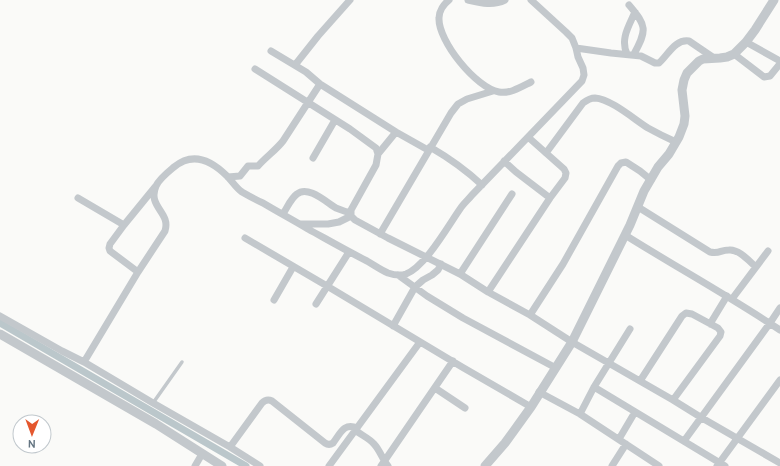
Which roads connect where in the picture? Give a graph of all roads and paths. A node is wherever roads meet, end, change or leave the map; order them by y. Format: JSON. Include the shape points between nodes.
{"nodes":[{"id":1,"x":350,"y":0,"type":"edge"},
{"id":2,"x":449,"y":0,"type":"edge"},
{"id":3,"x":468,"y":0,"type":"edge"},
{"id":4,"x":505,"y":0,"type":"edge"},
{"id":5,"x":531,"y":0,"type":"edge"},
{"id":6,"x":774,"y":0,"type":"edge"},
{"id":7,"x":629,"y":5,"type":"dead end"},
{"id":8,"x":635,"y":12,"type":"junction"},
{"id":9,"x":746,"y":42,"type":"junction"},
{"id":10,"x":576,"y":48,"type":"junction"},
{"id":11,"x":271,"y":51,"type":"dead end"},
{"id":12,"x":630,"y":54,"type":"junction"},
{"id":13,"x":734,"y":54,"type":"junction"},
{"id":14,"x":714,"y":58,"type":"junction"},
{"id":15,"x":780,"y":64,"type":"edge"},
{"id":16,"x":295,"y":65,"type":"junction"},
{"id":17,"x":255,"y":69,"type":"dead end"},
{"id":18,"x":530,"y":82,"type":"dead end"},
{"id":19,"x":320,"y":84,"type":"junction"},
{"id":20,"x":493,"y":90,"type":"junction"},
{"id":21,"x":308,"y":103,"type":"junction"},
{"id":22,"x":335,"y":120,"type":"junction"},
{"id":23,"x":396,"y":132,"type":"junction"},
{"id":24,"x":528,"y":137,"type":"junction"},
{"id":25,"x":676,"y":142,"type":"junction"},
{"id":26,"x":429,"y":149,"type":"junction"},
{"id":27,"x":546,"y":153,"type":"junction"},
{"id":28,"x":378,"y":154,"type":"junction"},
{"id":29,"x":312,"y":158,"type":"dead end"},
{"id":30,"x":504,"y":161,"type":"junction"},
{"id":31,"x":228,"y":177,"type":"junction"},
{"id":32,"x":651,"y":180,"type":"junction"},
{"id":33,"x":156,"y":185,"type":"junction"},
{"id":34,"x":482,"y":185,"type":"junction"},
{"id":35,"x":512,"y":194,"type":"dead end"},
{"id":36,"x":78,"y":198,"type":"dead end"},
{"id":37,"x":550,"y":198,"type":"junction"},
{"id":38,"x":638,"y":207,"type":"junction"},
{"id":39,"x":282,"y":214,"type":"junction"},
{"id":40,"x":351,"y":215,"type":"junction"},
{"id":41,"x":301,"y":224,"type":"junction"},
{"id":42,"x":124,"y":225,"type":"junction"},
{"id":43,"x":380,"y":234,"type":"junction"},
{"id":44,"x":625,"y":235,"type":"junction"},
{"id":45,"x":245,"y":238,"type":"dead end"},
{"id":46,"x":768,"y":251,"type":"dead end"},
{"id":47,"x":349,"y":252,"type":"junction"},
{"id":48,"x":427,"y":257,"type":"junction"},
{"id":49,"x":441,"y":264,"type":"junction"},
{"id":50,"x":293,"y":267,"type":"junction"},
{"id":51,"x":756,"y":267,"type":"junction"},
{"id":52,"x":138,"y":272,"type":"junction"},
{"id":53,"x":460,"y":274,"type":"junction"},
{"id":54,"x":398,"y":275,"type":"junction"},
{"id":55,"x":328,"y":286,"type":"junction"},
{"id":56,"x":415,"y":288,"type":"junction"},
{"id":57,"x":488,"y":292,"type":"junction"},
{"id":58,"x":729,"y":298,"type":"junction"},
{"id":59,"x":274,"y":300,"type":"dead end"},
{"id":60,"x":316,"y":304,"type":"dead end"},
{"id":61,"x":780,"y":308,"type":"edge"},
{"id":62,"x":530,"y":315,"type":"junction"},
{"id":63,"x":0,"y":316,"type":"edge"},
{"id":64,"x":770,"y":323,"type":"junction"},
{"id":65,"x":710,"y":324,"type":"junction"},
{"id":66,"x":393,"y":326,"type":"junction"},
{"id":67,"x":630,"y":328,"type":"dead end"},
{"id":68,"x":780,"y":330,"type":"edge"},
{"id":69,"x":0,"y":334,"type":"edge"},
{"id":70,"x":420,"y":342,"type":"junction"},
{"id":71,"x":572,"y":342,"type":"junction"},
{"id":72,"x":453,"y":361,"type":"junction"},
{"id":73,"x":84,"y":362,"type":"junction"},
{"id":74,"x":182,"y":362,"type":"dead end"},
{"id":75,"x":609,"y":363,"type":"junction"},
{"id":76,"x":556,"y":368,"type":"junction"},
{"id":77,"x":640,"y":380,"type":"junction"},
{"id":78,"x":780,"y":380,"type":"edge"},
{"id":79,"x":594,"y":387,"type":"junction"},
{"id":80,"x":435,"y":388,"type":"junction"},
{"id":81,"x":540,"y":392,"type":"junction"},
{"id":82,"x":673,"y":400,"type":"junction"},
{"id":83,"x":153,"y":403,"type":"junction"},
{"id":84,"x":531,"y":406,"type":"junction"},
{"id":85,"x":465,"y":408,"type":"dead end"},
{"id":86,"x":635,"y":412,"type":"junction"},
{"id":87,"x":580,"y":414,"type":"junction"},
{"id":88,"x":702,"y":418,"type":"junction"},
{"id":89,"x":356,"y":429,"type":"junction"},
{"id":90,"x":738,"y":438,"type":"junction"},
{"id":91,"x":619,"y":439,"type":"junction"},
{"id":92,"x":684,"y":441,"type":"junction"},
{"id":93,"x":626,"y":444,"type":"junction"},
{"id":94,"x":230,"y":447,"type":"junction"},
{"id":95,"x":202,"y":454,"type":"junction"},
{"id":96,"x":778,"y":462,"type":"edge"},
{"id":97,"x":384,"y":465,"type":"edge"},
{"id":98,"x":721,"y":465,"type":"edge"},
{"id":99,"x":195,"y":466,"type":"edge"},
{"id":100,"x":222,"y":466,"type":"edge"},
{"id":101,"x":260,"y":466,"type":"edge"},
{"id":102,"x":329,"y":466,"type":"edge"},
{"id":103,"x":485,"y":466,"type":"edge"},
{"id":104,"x":612,"y":466,"type":"edge"},
{"id":105,"x":660,"y":466,"type":"edge"}],
"edges":[{"from":1,"to":16,"type":"street"},
{"from":2,"to":20,"type":"street","via":[[441,9],[439,16],[441,31],[459,63]]},
{"from":3,"to":4,"type":"street","via":[[491,4]]},
{"from":5,"to":10,"type":"street","via":[[572,38]]},
{"from":6,"to":9,"type":"street"},
{"from":7,"to":8,"type":"street"},
{"from":8,"to":12,"type":"street","via":[[624,43],[624,48]]},
{"from":8,"to":12,"type":"street","via":[[642,21],[643,32],[641,41]]},
{"from":9,"to":13,"type":"street"},
{"from":9,"to":15,"type":"street"},
{"from":10,"to":12,"type":"street"},
{"from":10,"to":24,"type":"street","via":[[583,68],[582,81]]},
{"from":11,"to":16,"type":"street"},
{"from":12,"to":14,"type":"street","via":[[659,63],[676,44],[684,40]]},
{"from":13,"to":14,"type":"street"},
{"from":13,"to":15,"type":"street","via":[[764,78],[770,76]]},
{"from":14,"to":25,"type":"street","via":[[699,61],[687,73],[682,90],[684,124]]},
{"from":16,"to":19,"type":"street"},
{"from":17,"to":21,"type":"street"},
{"from":18,"to":20,"type":"street","via":[[506,92]]},
{"from":19,"to":21,"type":"street"},
{"from":19,"to":23,"type":"street"},
{"from":20,"to":26,"type":"street","via":[[458,104]]},
{"from":21,"to":22,"type":"street"},
{"from":21,"to":31,"type":"street","via":[[277,149],[258,166],[248,166],[240,176]]},
{"from":22,"to":28,"type":"street","via":[[376,148]]},
{"from":22,"to":29,"type":"street"},
{"from":23,"to":26,"type":"street"},
{"from":23,"to":28,"type":"street"},
{"from":24,"to":27,"type":"street"},
{"from":24,"to":30,"type":"street"},
{"from":25,"to":27,"type":"street","via":[[647,127],[618,107],[595,98],[583,103]]},
{"from":25,"to":32,"type":"street"},
{"from":26,"to":34,"type":"street","via":[[460,166]]},
{"from":26,"to":43,"type":"street"},
{"from":27,"to":37,"type":"street","via":[[566,173]]},
{"from":28,"to":40,"type":"street","via":[[376,165],[351,210]]},
{"from":30,"to":34,"type":"street"},
{"from":30,"to":37,"type":"street"},
{"from":31,"to":33,"type":"street","via":[[210,163],[189,159],[174,167]]},
{"from":31,"to":39,"type":"street","via":[[241,191]]},
{"from":32,"to":38,"type":"street"},
{"from":32,"to":62,"type":"street","via":[[626,162],[618,166],[563,264]]},
{"from":33,"to":42,"type":"street"},
{"from":33,"to":52,"type":"street","via":[[153,198],[165,219],[166,227]]},
{"from":34,"to":48,"type":"street","via":[[461,207]]},
{"from":35,"to":53,"type":"street"},
{"from":36,"to":42,"type":"street"},
{"from":37,"to":57,"type":"street"},
{"from":38,"to":44,"type":"street"},
{"from":38,"to":51,"type":"street","via":[[701,248],[715,253],[737,251]]},
{"from":39,"to":40,"type":"street","via":[[297,193],[306,191]]},
{"from":39,"to":41,"type":"street"},
{"from":40,"to":41,"type":"street","via":[[339,222],[328,224]]},
{"from":40,"to":43,"type":"street"},
{"from":41,"to":47,"type":"street"},
{"from":42,"to":52,"type":"street","via":[[109,248]]},
{"from":43,"to":48,"type":"street"},
{"from":44,"to":58,"type":"street"},
{"from":44,"to":71,"type":"street"},
{"from":45,"to":50,"type":"street"},
{"from":46,"to":51,"type":"street"},
{"from":47,"to":54,"type":"street","via":[[388,273]]},
{"from":47,"to":55,"type":"street"},
{"from":48,"to":49,"type":"street"},
{"from":48,"to":54,"type":"street","via":[[407,274]]},
{"from":49,"to":53,"type":"street"},
{"from":49,"to":56,"type":"street","via":[[438,270]]},
{"from":50,"to":55,"type":"street"},
{"from":50,"to":59,"type":"street"},
{"from":51,"to":58,"type":"street"},
{"from":52,"to":73,"type":"street"},
{"from":53,"to":57,"type":"street"},
{"from":54,"to":56,"type":"street"},
{"from":55,"to":60,"type":"street"},
{"from":55,"to":66,"type":"street"},
{"from":56,"to":66,"type":"street"},
{"from":56,"to":76,"type":"street","via":[[463,318]]},
{"from":57,"to":62,"type":"street"},
{"from":58,"to":64,"type":"street"},
{"from":58,"to":65,"type":"street"},
{"from":61,"to":64,"type":"street"},
{"from":62,"to":71,"type":"street"},
{"from":63,"to":73,"type":"street"},
{"from":64,"to":68,"type":"street"},
{"from":64,"to":88,"type":"street"},
{"from":65,"to":77,"type":"street","via":[[692,314],[686,313],[682,316]]},
{"from":65,"to":82,"type":"street","via":[[718,328],[720,336]]},
{"from":66,"to":70,"type":"street"},
{"from":67,"to":75,"type":"street"},
{"from":69,"to":95,"type":"street","via":[[156,424]]},
{"from":70,"to":72,"type":"street"},
{"from":70,"to":89,"type":"street"},
{"from":71,"to":75,"type":"street"},
{"from":71,"to":76,"type":"street"},
{"from":72,"to":80,"type":"street"},
{"from":72,"to":84,"type":"street"},
{"from":73,"to":83,"type":"street"},
{"from":74,"to":83,"type":"lane"},
{"from":75,"to":77,"type":"street"},
{"from":75,"to":79,"type":"street"},
{"from":76,"to":81,"type":"street"},
{"from":77,"to":82,"type":"street"},
{"from":78,"to":90,"type":"street"},
{"from":79,"to":86,"type":"street"},
{"from":79,"to":87,"type":"street"},
{"from":80,"to":85,"type":"street"},
{"from":80,"to":97,"type":"street"},
{"from":81,"to":84,"type":"street"},
{"from":81,"to":87,"type":"street"},
{"from":82,"to":88,"type":"street"},
{"from":83,"to":94,"type":"street"},
{"from":84,"to":103,"type":"street"},
{"from":86,"to":91,"type":"street"},
{"from":86,"to":92,"type":"street"},
{"from":87,"to":91,"type":"street"},
{"from":88,"to":90,"type":"street"},
{"from":88,"to":92,"type":"street"},
{"from":89,"to":94,"type":"street","via":[[348,426],[333,443],[328,444],[272,401],[267,400],[262,403]]},
{"from":89,"to":97,"type":"street","via":[[379,450]]},
{"from":89,"to":102,"type":"street"},
{"from":90,"to":96,"type":"street"},
{"from":90,"to":98,"type":"street"},
{"from":91,"to":93,"type":"street"},
{"from":92,"to":98,"type":"street"},
{"from":93,"to":104,"type":"street"},
{"from":93,"to":105,"type":"street"},
{"from":94,"to":101,"type":"street"},
{"from":95,"to":99,"type":"street"},
{"from":95,"to":100,"type":"street"}]}
